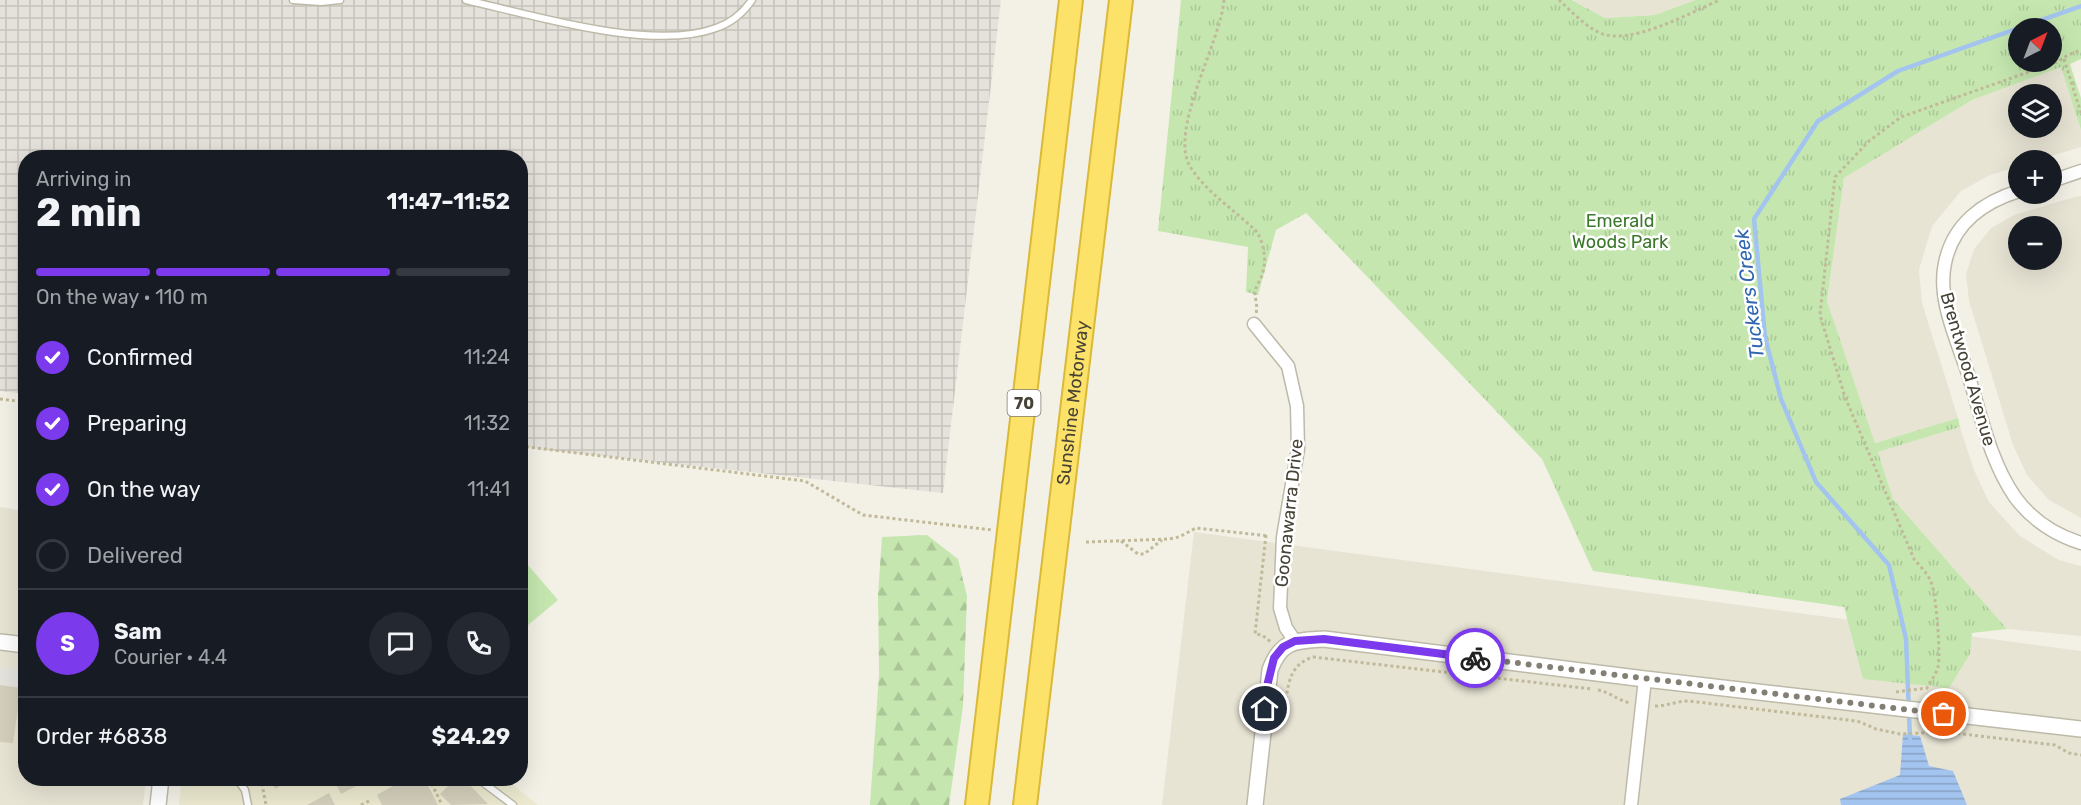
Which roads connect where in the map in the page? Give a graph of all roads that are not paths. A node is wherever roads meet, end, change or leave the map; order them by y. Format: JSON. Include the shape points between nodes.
{"nodes":[{"id":1,"x":293,"y":0,"type":"edge"},
{"id":2,"x":340,"y":0,"type":"edge"},
{"id":3,"x":466,"y":0,"type":"edge"},
{"id":4,"x":752,"y":0,"type":"edge"},
{"id":5,"x":1071,"y":0,"type":"edge"},
{"id":6,"x":1121,"y":0,"type":"edge"},
{"id":7,"x":2081,"y":171,"type":"edge"},
{"id":8,"x":2062,"y":178,"type":"edge"},
{"id":9,"x":2008,"y":195,"type":"edge"},
{"id":10,"x":1254,"y":324,"type":"road end"},
{"id":11,"x":2081,"y":543,"type":"edge"},
{"id":12,"x":1295,"y":641,"type":"junction"},
{"id":13,"x":0,"y":642,"type":"edge"},
{"id":14,"x":18,"y":644,"type":"edge"},
{"id":15,"x":1645,"y":679,"type":"junction"},
{"id":16,"x":2081,"y":729,"type":"edge"},
{"id":17,"x":159,"y":786,"type":"edge"},
{"id":18,"x":242,"y":786,"type":"edge"},
{"id":19,"x":488,"y":786,"type":"edge"},
{"id":20,"x":158,"y":805,"type":"edge"},
{"id":21,"x":248,"y":805,"type":"edge"},
{"id":22,"x":513,"y":805,"type":"edge"},
{"id":23,"x":977,"y":805,"type":"edge"},
{"id":24,"x":1026,"y":805,"type":"edge"},
{"id":25,"x":1255,"y":805,"type":"edge"},
{"id":26,"x":1631,"y":805,"type":"edge"}],
"edges":[{"from":1,"to":2,"type":"lane"},
{"from":3,"to":4,"type":"lane","via":[[564,22],[659,36],[716,28],[735,18]]},
{"from":5,"to":23,"type":"highway","number":"70"},
{"from":6,"to":24,"type":"highway","name":"Sunshine Motorway"},
{"from":7,"to":8,"type":"street"},
{"from":9,"to":11,"type":"street","name":"Brentwood Avenue","via":[[1982,207],[1962,226],[1944,265],[1945,295],[1993,456],[2006,483],[2041,523]]},
{"from":10,"to":12,"type":"street","name":"Goonawarra Drive","via":[[1288,366],[1297,406],[1298,448],[1283,537],[1280,608]]},
{"from":12,"to":15,"type":"street","via":[[1324,639]]},
{"from":12,"to":25,"type":"street","via":[[1274,658],[1268,682]]},
{"from":13,"to":14,"type":"street"},
{"from":15,"to":16,"type":"street"},
{"from":15,"to":26,"type":"street"},
{"from":17,"to":20,"type":"street"},
{"from":18,"to":21,"type":"lane"},
{"from":19,"to":22,"type":"lane"}]}
